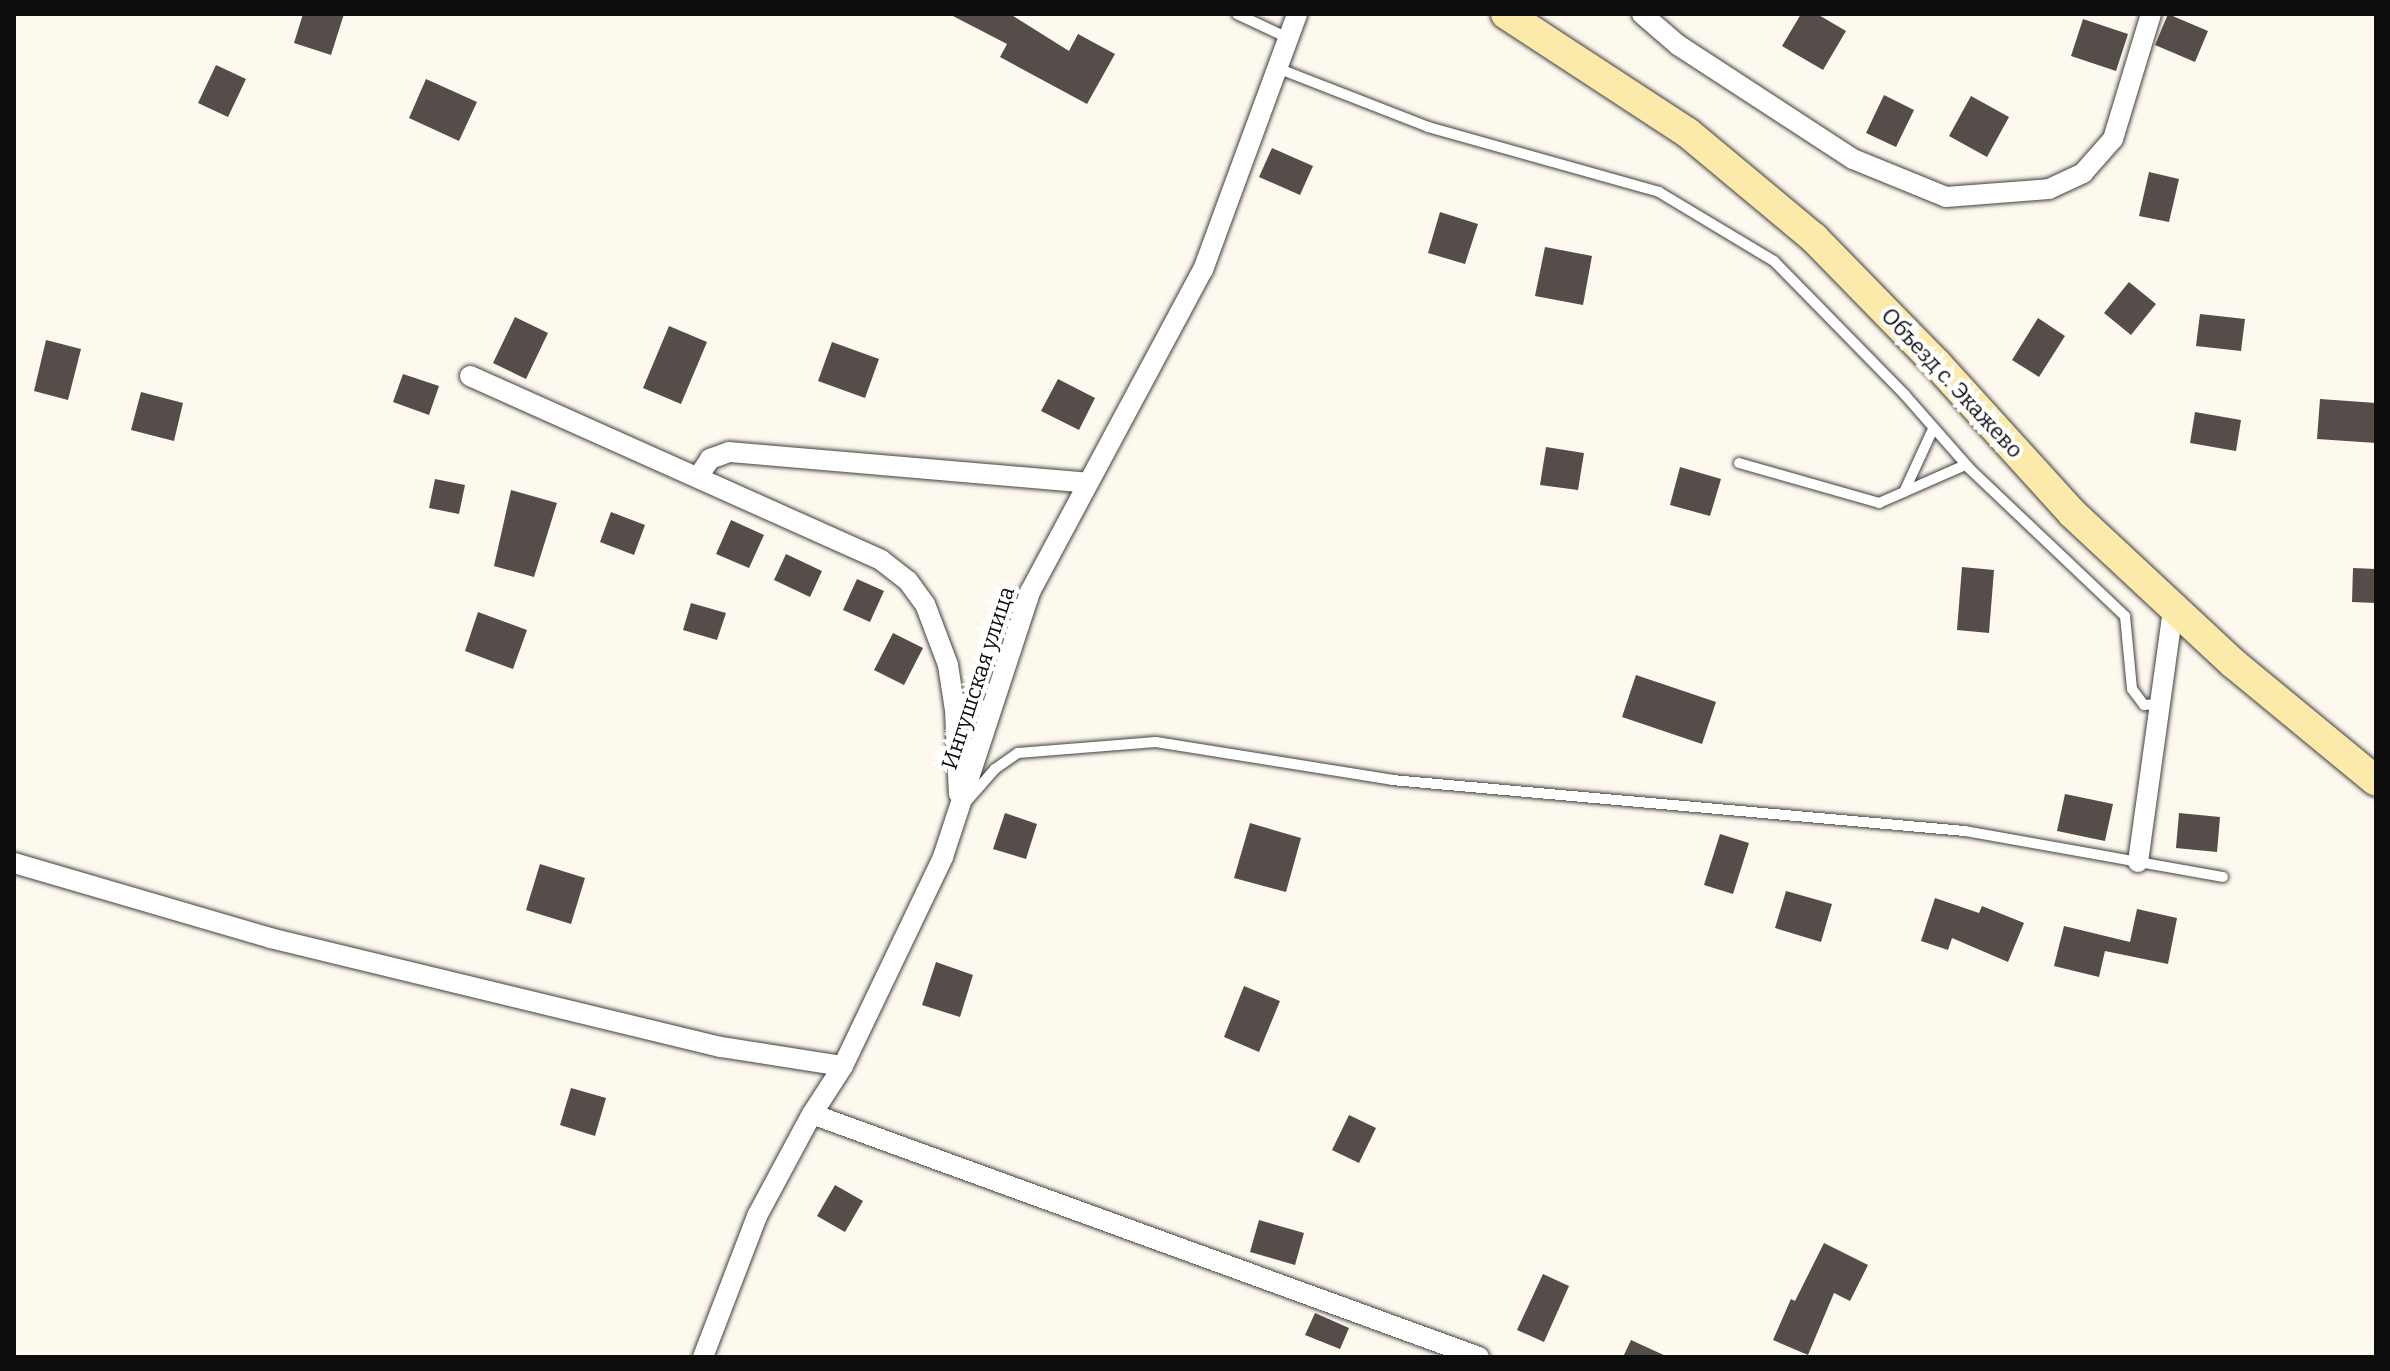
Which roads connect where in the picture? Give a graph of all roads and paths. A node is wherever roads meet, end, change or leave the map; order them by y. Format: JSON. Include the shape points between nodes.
{"nodes":[{"id":1,"x":1237,"y":14,"type":"edge"},
{"id":2,"x":1297,"y":14,"type":"edge"},
{"id":3,"x":1506,"y":14,"type":"edge"},
{"id":4,"x":1642,"y":14,"type":"edge"},
{"id":5,"x":2151,"y":14,"type":"edge"},
{"id":6,"x":1288,"y":38,"type":"junction"},
{"id":7,"x":1277,"y":68,"type":"junction"},
{"id":8,"x":470,"y":376,"type":"dead end"},
{"id":9,"x":1933,"y":429,"type":"junction"},
{"id":10,"x":1739,"y":463,"type":"dead end"},
{"id":11,"x":1965,"y":465,"type":"junction"},
{"id":12,"x":698,"y":477,"type":"junction"},
{"id":13,"x":1087,"y":483,"type":"junction"},
{"id":14,"x":1904,"y":492,"type":"junction"},
{"id":15,"x":2173,"y":609,"type":"junction"},
{"id":16,"x":2160,"y":704,"type":"junction"},
{"id":17,"x":2376,"y":781,"type":"edge"},
{"id":18,"x":960,"y":810,"type":"junction"},
{"id":19,"x":2138,"y":862,"type":"junction"},
{"id":20,"x":14,"y":863,"type":"edge"},
{"id":21,"x":2223,"y":877,"type":"dead end"},
{"id":22,"x":843,"y":1066,"type":"junction"},
{"id":23,"x":812,"y":1114,"type":"junction"},
{"id":24,"x":703,"y":1357,"type":"edge"},
{"id":25,"x":1479,"y":1357,"type":"edge"}],
"edges":[{"from":1,"to":6,"type":"lane"},
{"from":2,"to":6,"type":"street","name":"Ингушская улица"},
{"from":3,"to":15,"type":"main road","name":"Объезд с. Экажево","via":[[1688,133],[1814,238],[2072,513]]},
{"from":4,"to":5,"type":"street","via":[[1678,45],[1853,159],[1946,197],[2049,189],[2083,173],[2113,139]]},
{"from":6,"to":7,"type":"street","name":"Ингушская улица"},
{"from":7,"to":9,"type":"lane","via":[[1428,127],[1659,192],[1774,261]]},
{"from":7,"to":13,"type":"street","name":"Ингушская улица","via":[[1203,270]]},
{"from":8,"to":12,"type":"street"},
{"from":9,"to":11,"type":"lane"},
{"from":9,"to":14,"type":"lane"},
{"from":10,"to":14,"type":"lane","via":[[1879,503]]},
{"from":11,"to":14,"type":"lane"},
{"from":11,"to":16,"type":"lane","via":[[2125,616],[2132,689],[2144,705]]},
{"from":12,"to":13,"type":"street","via":[[710,459],[729,452]]},
{"from":12,"to":18,"type":"street","via":[[881,560],[908,581],[925,604],[948,665]]},
{"from":13,"to":18,"type":"street","name":"Ингушская улица","via":[[1030,592]]},
{"from":15,"to":16,"type":"street"},
{"from":15,"to":17,"type":"main road","name":"Объезд с. Экажево"},
{"from":16,"to":19,"type":"street"},
{"from":18,"to":19,"type":"lane","via":[[995,769],[1018,753],[1156,742],[1392,780],[1965,831]]},
{"from":18,"to":22,"type":"street","name":"Ингушская улица","via":[[943,857]]},
{"from":19,"to":21,"type":"lane"},
{"from":20,"to":22,"type":"street","via":[[300,945],[721,1047]]},
{"from":22,"to":23,"type":"street","name":"Ингушская улица"},
{"from":23,"to":24,"type":"street","name":"Ингушская улица","via":[[757,1216]]},
{"from":23,"to":25,"type":"street"}]}
